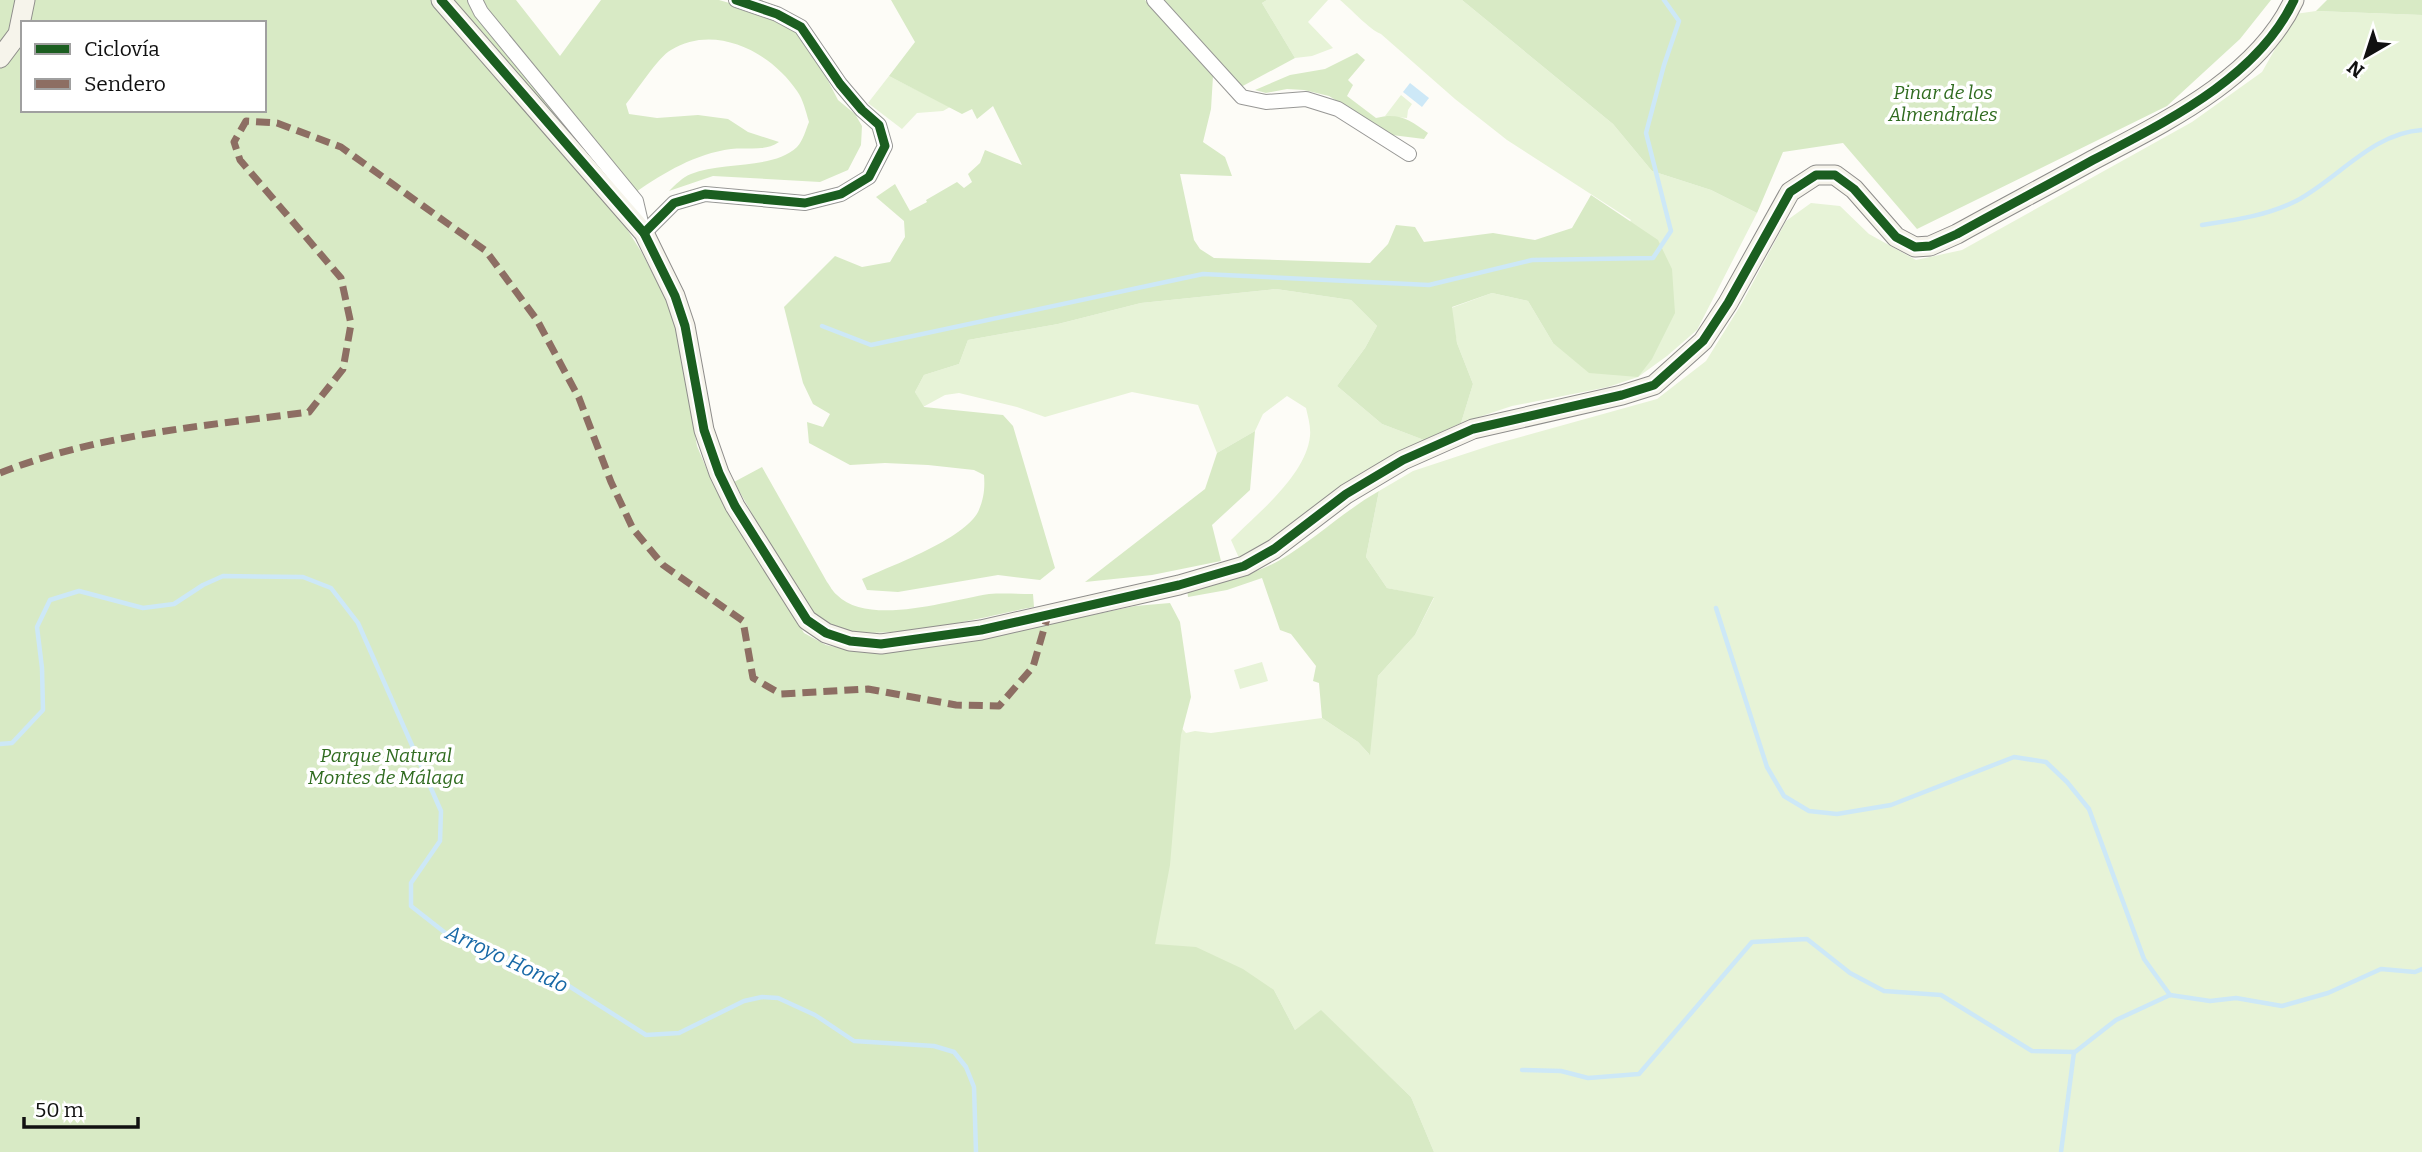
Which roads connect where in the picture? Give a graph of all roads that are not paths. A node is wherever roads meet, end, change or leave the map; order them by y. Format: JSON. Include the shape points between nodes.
{"nodes":[{"id":1,"x":24,"y":0,"type":"edge"},
{"id":2,"x":441,"y":0,"type":"edge"},
{"id":3,"x":475,"y":0,"type":"edge"},
{"id":4,"x":736,"y":0,"type":"edge"},
{"id":5,"x":1154,"y":0,"type":"edge"},
{"id":6,"x":2294,"y":0,"type":"edge"},
{"id":7,"x":0,"y":58,"type":"edge"},
{"id":8,"x":1409,"y":154,"type":"dead end"},
{"id":9,"x":644,"y":233,"type":"junction"}],
"edges":[{"from":1,"to":7,"type":"main road","via":[[18,34]]},
{"from":2,"to":9,"type":"main road"},
{"from":3,"to":9,"type":"street","via":[[636,201]]},
{"from":4,"to":9,"type":"street","via":[[801,27],[840,84],[879,125],[885,146],[869,177],[841,194],[805,203],[705,194],[674,203]]},
{"from":5,"to":8,"type":"street","via":[[1242,97],[1266,102],[1306,99],[1338,109]]},
{"from":6,"to":9,"type":"main road","via":[[2243,67],[2198,103],[1930,246],[1915,247],[1896,237],[1854,189],[1835,175],[1816,175],[1790,192],[1703,341],[1654,385],[1473,429],[1403,460],[1346,494],[1244,566],[1173,587],[969,632],[881,644],[850,641],[807,620],[719,473],[704,430],[685,326]]}]}
